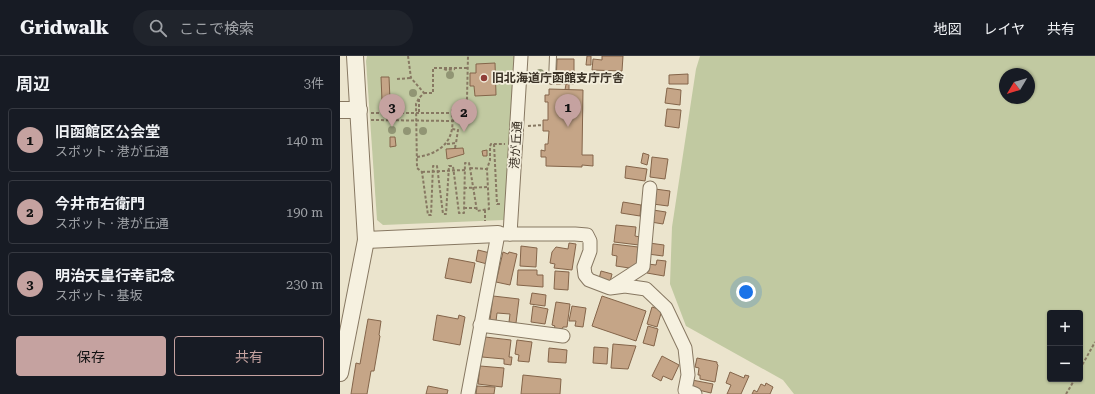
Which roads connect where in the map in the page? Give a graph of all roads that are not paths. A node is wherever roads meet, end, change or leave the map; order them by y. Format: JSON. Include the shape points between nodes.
{"nodes":[{"id":1,"x":355,"y":56,"type":"edge"},
{"id":2,"x":521,"y":56,"type":"edge"},
{"id":3,"x":553,"y":56,"type":"edge"},
{"id":4,"x":552,"y":81,"type":"dead end"},
{"id":5,"x":340,"y":110,"type":"edge"},
{"id":6,"x":359,"y":110,"type":"junction"},
{"id":7,"x":650,"y":188,"type":"dead end"},
{"id":8,"x":504,"y":234,"type":"junction"},
{"id":9,"x":366,"y":240,"type":"junction"},
{"id":10,"x":610,"y":288,"type":"junction"},
{"id":11,"x":480,"y":325,"type":"junction"},
{"id":12,"x":563,"y":336,"type":"dead end"},
{"id":13,"x":340,"y":373,"type":"edge"},
{"id":14,"x":468,"y":394,"type":"edge"},
{"id":15,"x":695,"y":394,"type":"edge"}],
"edges":[{"from":1,"to":6,"type":"street"},
{"from":2,"to":8,"type":"street","name":"港が丘通","via":[[517,125]]},
{"from":3,"to":4,"type":"lane"},
{"from":5,"to":6,"type":"street"},
{"from":6,"to":9,"type":"street"},
{"from":7,"to":10,"type":"street","via":[[643,267]]},
{"from":8,"to":9,"type":"street"},
{"from":8,"to":10,"type":"street","via":[[587,235],[590,251],[584,267],[585,275],[589,280]]},
{"from":8,"to":11,"type":"street","name":"港が丘通"},
{"from":9,"to":13,"type":"street"},
{"from":10,"to":15,"type":"street","via":[[625,286],[646,289],[666,308],[685,348],[688,375],[685,390]]},
{"from":11,"to":12,"type":"street"},
{"from":11,"to":14,"type":"street","name":"港が丘通"}]}
